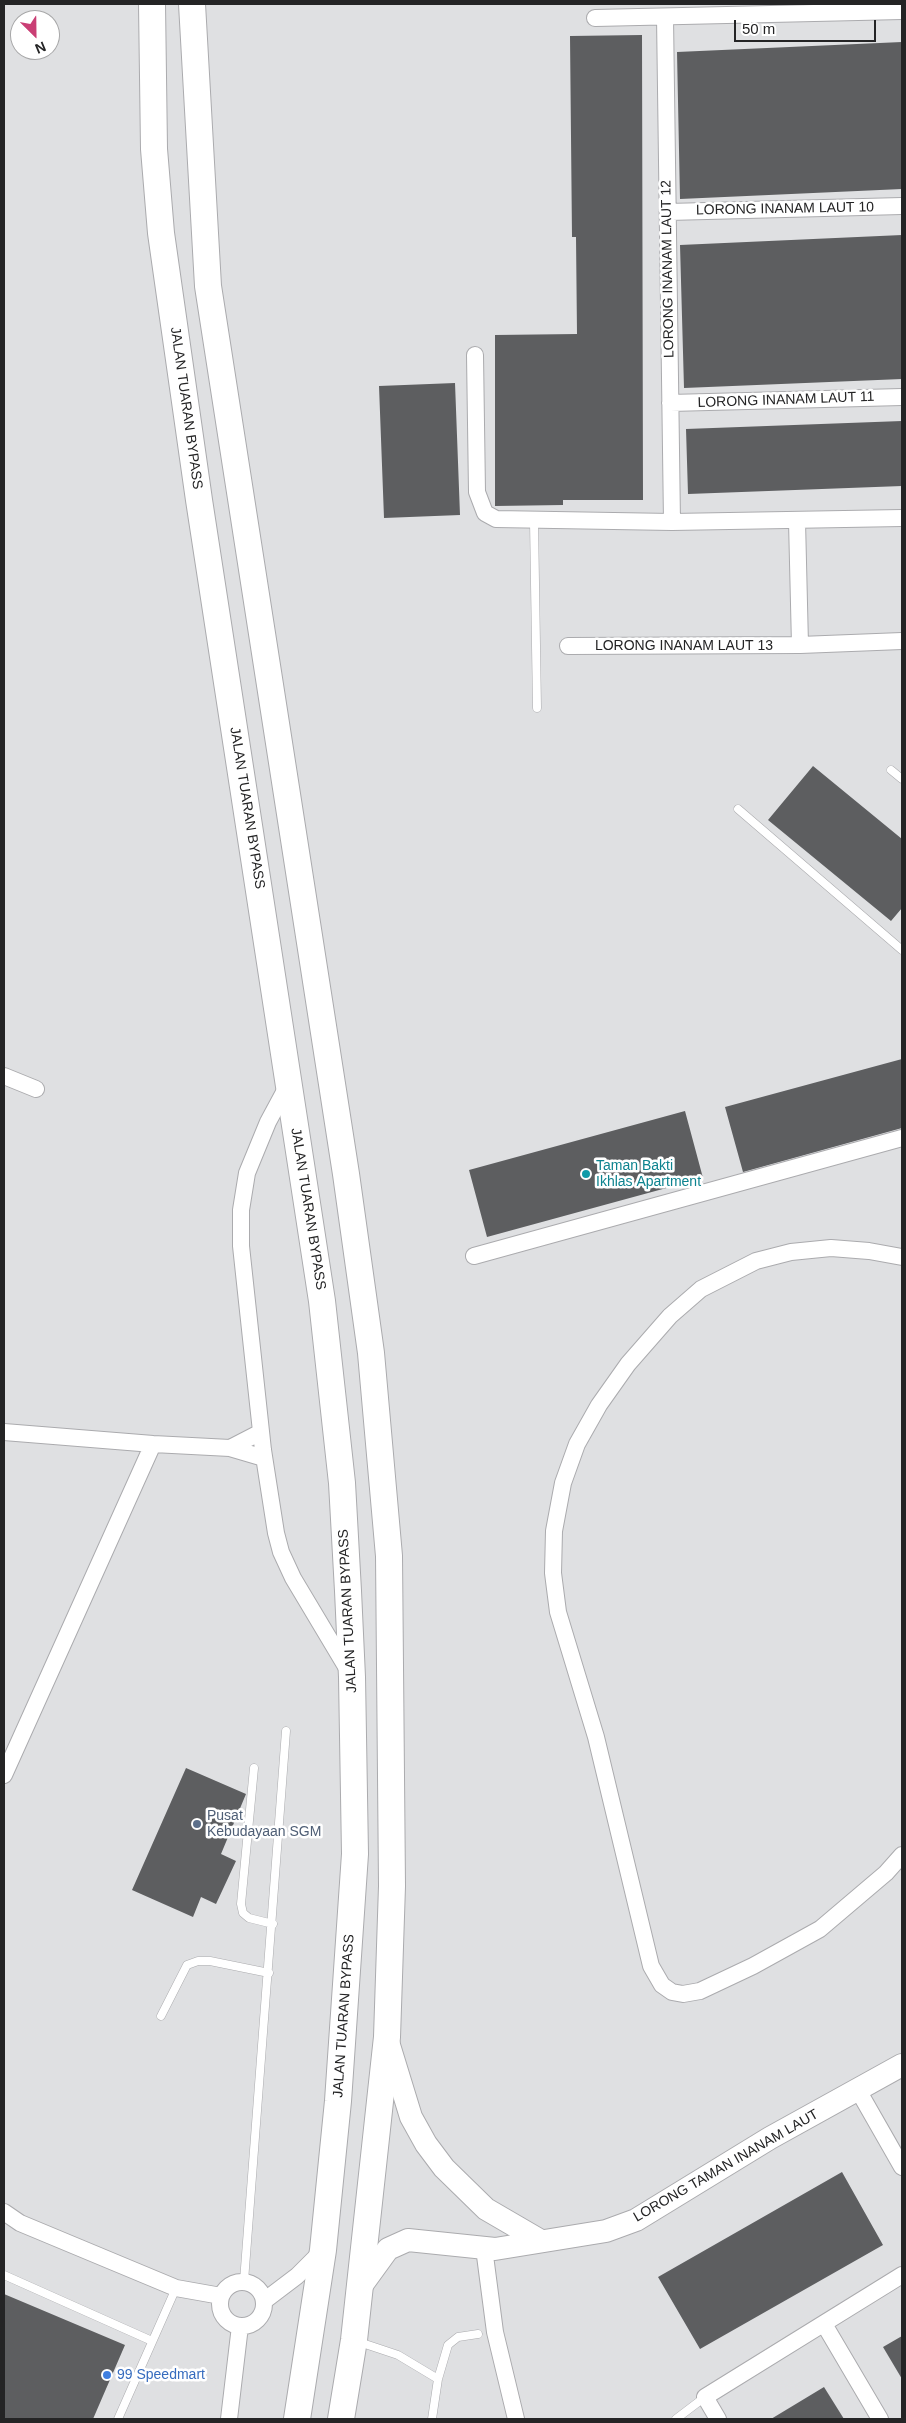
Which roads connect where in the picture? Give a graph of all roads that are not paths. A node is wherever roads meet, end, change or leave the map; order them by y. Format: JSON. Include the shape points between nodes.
{"nodes":[{"id":1,"x":152,"y":4,"type":"edge"},
{"id":2,"x":192,"y":4,"type":"edge"},
{"id":3,"x":902,"y":11,"type":"edge"},
{"id":4,"x":665,"y":17,"type":"junction"},
{"id":5,"x":595,"y":18,"type":"dead end"},
{"id":6,"x":902,"y":206,"type":"edge"},
{"id":7,"x":668,"y":212,"type":"junction"},
{"id":8,"x":475,"y":356,"type":"dead end"},
{"id":9,"x":902,"y":397,"type":"edge"},
{"id":10,"x":670,"y":403,"type":"junction"},
{"id":11,"x":902,"y":518,"type":"edge"},
{"id":12,"x":534,"y":521,"type":"junction"},
{"id":13,"x":797,"y":521,"type":"junction"},
{"id":14,"x":672,"y":522,"type":"junction"},
{"id":15,"x":902,"y":641,"type":"edge"},
{"id":16,"x":800,"y":645,"type":"junction"},
{"id":17,"x":568,"y":646,"type":"dead end"},
{"id":18,"x":537,"y":708,"type":"dead end"},
{"id":19,"x":890,"y":770,"type":"dead end"},
{"id":20,"x":902,"y":779,"type":"edge"},
{"id":21,"x":738,"y":809,"type":"dead end"},
{"id":22,"x":902,"y":950,"type":"edge"},
{"id":23,"x":4,"y":1076,"type":"edge"},
{"id":24,"x":289,"y":1083,"type":"junction"},
{"id":25,"x":36,"y":1089,"type":"dead end"},
{"id":26,"x":902,"y":1138,"type":"edge"},
{"id":27,"x":474,"y":1256,"type":"dead end"},
{"id":28,"x":902,"y":1257,"type":"edge"},
{"id":29,"x":4,"y":1432,"type":"edge"},
{"id":30,"x":261,"y":1432,"type":"junction"},
{"id":31,"x":153,"y":1444,"type":"junction"},
{"id":32,"x":230,"y":1448,"type":"junction"},
{"id":33,"x":264,"y":1458,"type":"junction"},
{"id":34,"x":352,"y":1677,"type":"junction"},
{"id":35,"x":286,"y":1731,"type":"dead end"},
{"id":36,"x":254,"y":1768,"type":"dead end"},
{"id":37,"x":4,"y":1775,"type":"edge"},
{"id":38,"x":902,"y":1855,"type":"edge"},
{"id":39,"x":273,"y":1924,"type":"junction"},
{"id":40,"x":269,"y":1973,"type":"junction"},
{"id":41,"x":161,"y":2016,"type":"dead end"},
{"id":42,"x":386,"y":2037,"type":"junction"},
{"id":43,"x":902,"y":2065,"type":"edge"},
{"id":44,"x":858,"y":2090,"type":"junction"},
{"id":45,"x":902,"y":2167,"type":"edge"},
{"id":46,"x":4,"y":2212,"type":"edge"},
{"id":47,"x":541,"y":2241,"type":"junction"},
{"id":48,"x":484,"y":2248,"type":"junction"},
{"id":49,"x":323,"y":2250,"type":"junction"},
{"id":50,"x":4,"y":2275,"type":"edge"},
{"id":51,"x":902,"y":2275,"type":"edge"},
{"id":52,"x":244,"y":2281,"type":"junction"},
{"id":53,"x":176,"y":2288,"type":"junction"},
{"id":54,"x":359,"y":2290,"type":"junction"},
{"id":55,"x":220,"y":2296,"type":"junction"},
{"id":56,"x":264,"y":2301,"type":"junction"},
{"id":57,"x":824,"y":2324,"type":"junction"},
{"id":58,"x":240,"y":2326,"type":"junction"},
{"id":59,"x":478,"y":2334,"type":"dead end"},
{"id":60,"x":354,"y":2340,"type":"junction"},
{"id":61,"x":152,"y":2341,"type":"junction"},
{"id":62,"x":438,"y":2379,"type":"junction"},
{"id":63,"x":705,"y":2397,"type":"junction"},
{"id":64,"x":118,"y":2419,"type":"edge"},
{"id":65,"x":229,"y":2419,"type":"edge"},
{"id":66,"x":297,"y":2419,"type":"edge"},
{"id":67,"x":341,"y":2419,"type":"edge"},
{"id":68,"x":432,"y":2419,"type":"edge"},
{"id":69,"x":516,"y":2419,"type":"edge"},
{"id":70,"x":676,"y":2419,"type":"edge"},
{"id":71,"x":718,"y":2419,"type":"edge"},
{"id":72,"x":880,"y":2419,"type":"edge"}],
"edges":[{"from":1,"to":24,"type":"highway","name":"JALAN TUARAN BYPASS","via":[[154,149],[161,233]]},
{"from":2,"to":42,"type":"highway","via":[[208,286],[325,1030],[371,1353],[389,1566],[392,1886]]},
{"from":3,"to":4,"type":"street"},
{"from":4,"to":5,"type":"street"},
{"from":4,"to":7,"type":"street","name":"LORONG INANAM LAUT 12"},
{"from":6,"to":7,"type":"street","name":"LORONG INANAM LAUT 10"},
{"from":7,"to":10,"type":"street","name":"LORONG INANAM LAUT 12"},
{"from":8,"to":12,"type":"street","via":[[477,492],[480,504],[485,513],[496,519]]},
{"from":9,"to":10,"type":"street","name":"LORONG INANAM LAUT 11"},
{"from":10,"to":14,"type":"street","name":"LORONG INANAM LAUT 12"},
{"from":11,"to":13,"type":"street"},
{"from":12,"to":14,"type":"street"},
{"from":12,"to":18,"type":"lane"},
{"from":13,"to":14,"type":"street"},
{"from":13,"to":16,"type":"street"},
{"from":15,"to":16,"type":"street","name":"LORONG INANAM LAUT 13"},
{"from":16,"to":17,"type":"street","name":"LORONG INANAM LAUT 13"},
{"from":19,"to":20,"type":"lane"},
{"from":21,"to":22,"type":"lane"},
{"from":23,"to":25,"type":"street"},
{"from":24,"to":30,"type":"street","via":[[268,1122],[247,1174],[241,1210],[241,1246]]},
{"from":24,"to":34,"type":"highway","name":"JALAN TUARAN BYPASS","via":[[322,1301],[340,1464]]},
{"from":26,"to":27,"type":"street"},
{"from":28,"to":38,"type":"street","via":[[832,1248],[756,1260],[701,1289],[676,1311],[628,1364],[577,1444],[563,1483],[554,1531],[552,1573],[558,1612],[596,1736],[651,1966],[662,1985],[672,1992],[684,1994],[753,1966],[820,1929],[886,1873]]},
{"from":29,"to":31,"type":"street"},
{"from":30,"to":32,"type":"street"},
{"from":30,"to":33,"type":"street"},
{"from":31,"to":32,"type":"street"},
{"from":31,"to":37,"type":"street"},
{"from":32,"to":33,"type":"street"},
{"from":33,"to":34,"type":"street","via":[[281,1552]]},
{"from":34,"to":49,"type":"highway","name":"JALAN TUARAN BYPASS","via":[[354,1854],[338,2101]]},
{"from":35,"to":39,"type":"lane"},
{"from":36,"to":39,"type":"lane","via":[[241,1904],[249,1918]]},
{"from":39,"to":40,"type":"lane"},
{"from":40,"to":41,"type":"lane","via":[[210,1961],[187,1965]]},
{"from":40,"to":52,"type":"lane"},
{"from":42,"to":47,"type":"main road","via":[[411,2117],[444,2168],[486,2209]]},
{"from":42,"to":54,"type":"highway"},
{"from":43,"to":44,"type":"main road","name":"LORONG TAMAN INANAM LAUT"},
{"from":44,"to":45,"type":"street"},
{"from":44,"to":47,"type":"main road","name":"LORONG TAMAN INANAM LAUT","via":[[770,2138],[636,2220],[606,2231]]},
{"from":46,"to":53,"type":"street","via":[[20,2223]]},
{"from":47,"to":48,"type":"main road","name":"LORONG TAMAN INANAM LAUT"},
{"from":48,"to":54,"type":"main road","name":"LORONG TAMAN INANAM LAUT","via":[[408,2240],[388,2249]]},
{"from":48,"to":69,"type":"street","via":[[495,2332]]},
{"from":49,"to":56,"type":"street","via":[[297,2276]]},
{"from":49,"to":66,"type":"highway","name":"JALAN TUARAN BYPASS"},
{"from":50,"to":61,"type":"lane"},
{"from":51,"to":57,"type":"street"},
{"from":52,"to":55,"type":"street","via":[[230,2285]]},
{"from":52,"to":56,"type":"street","via":[[258,2287]]},
{"from":53,"to":55,"type":"street"},
{"from":53,"to":61,"type":"lane"},
{"from":54,"to":60,"type":"highway"},
{"from":55,"to":58,"type":"street","via":[[223,2316]]},
{"from":56,"to":58,"type":"street","via":[[265,2307],[258,2319]]},
{"from":57,"to":63,"type":"street"},
{"from":57,"to":72,"type":"street"},
{"from":58,"to":65,"type":"street"},
{"from":59,"to":62,"type":"lane","via":[[458,2337],[448,2345]]},
{"from":60,"to":62,"type":"lane","via":[[398,2356]]},
{"from":60,"to":67,"type":"highway"},
{"from":61,"to":64,"type":"lane"},
{"from":62,"to":68,"type":"lane"},
{"from":63,"to":70,"type":"lane"},
{"from":63,"to":71,"type":"street"}]}
